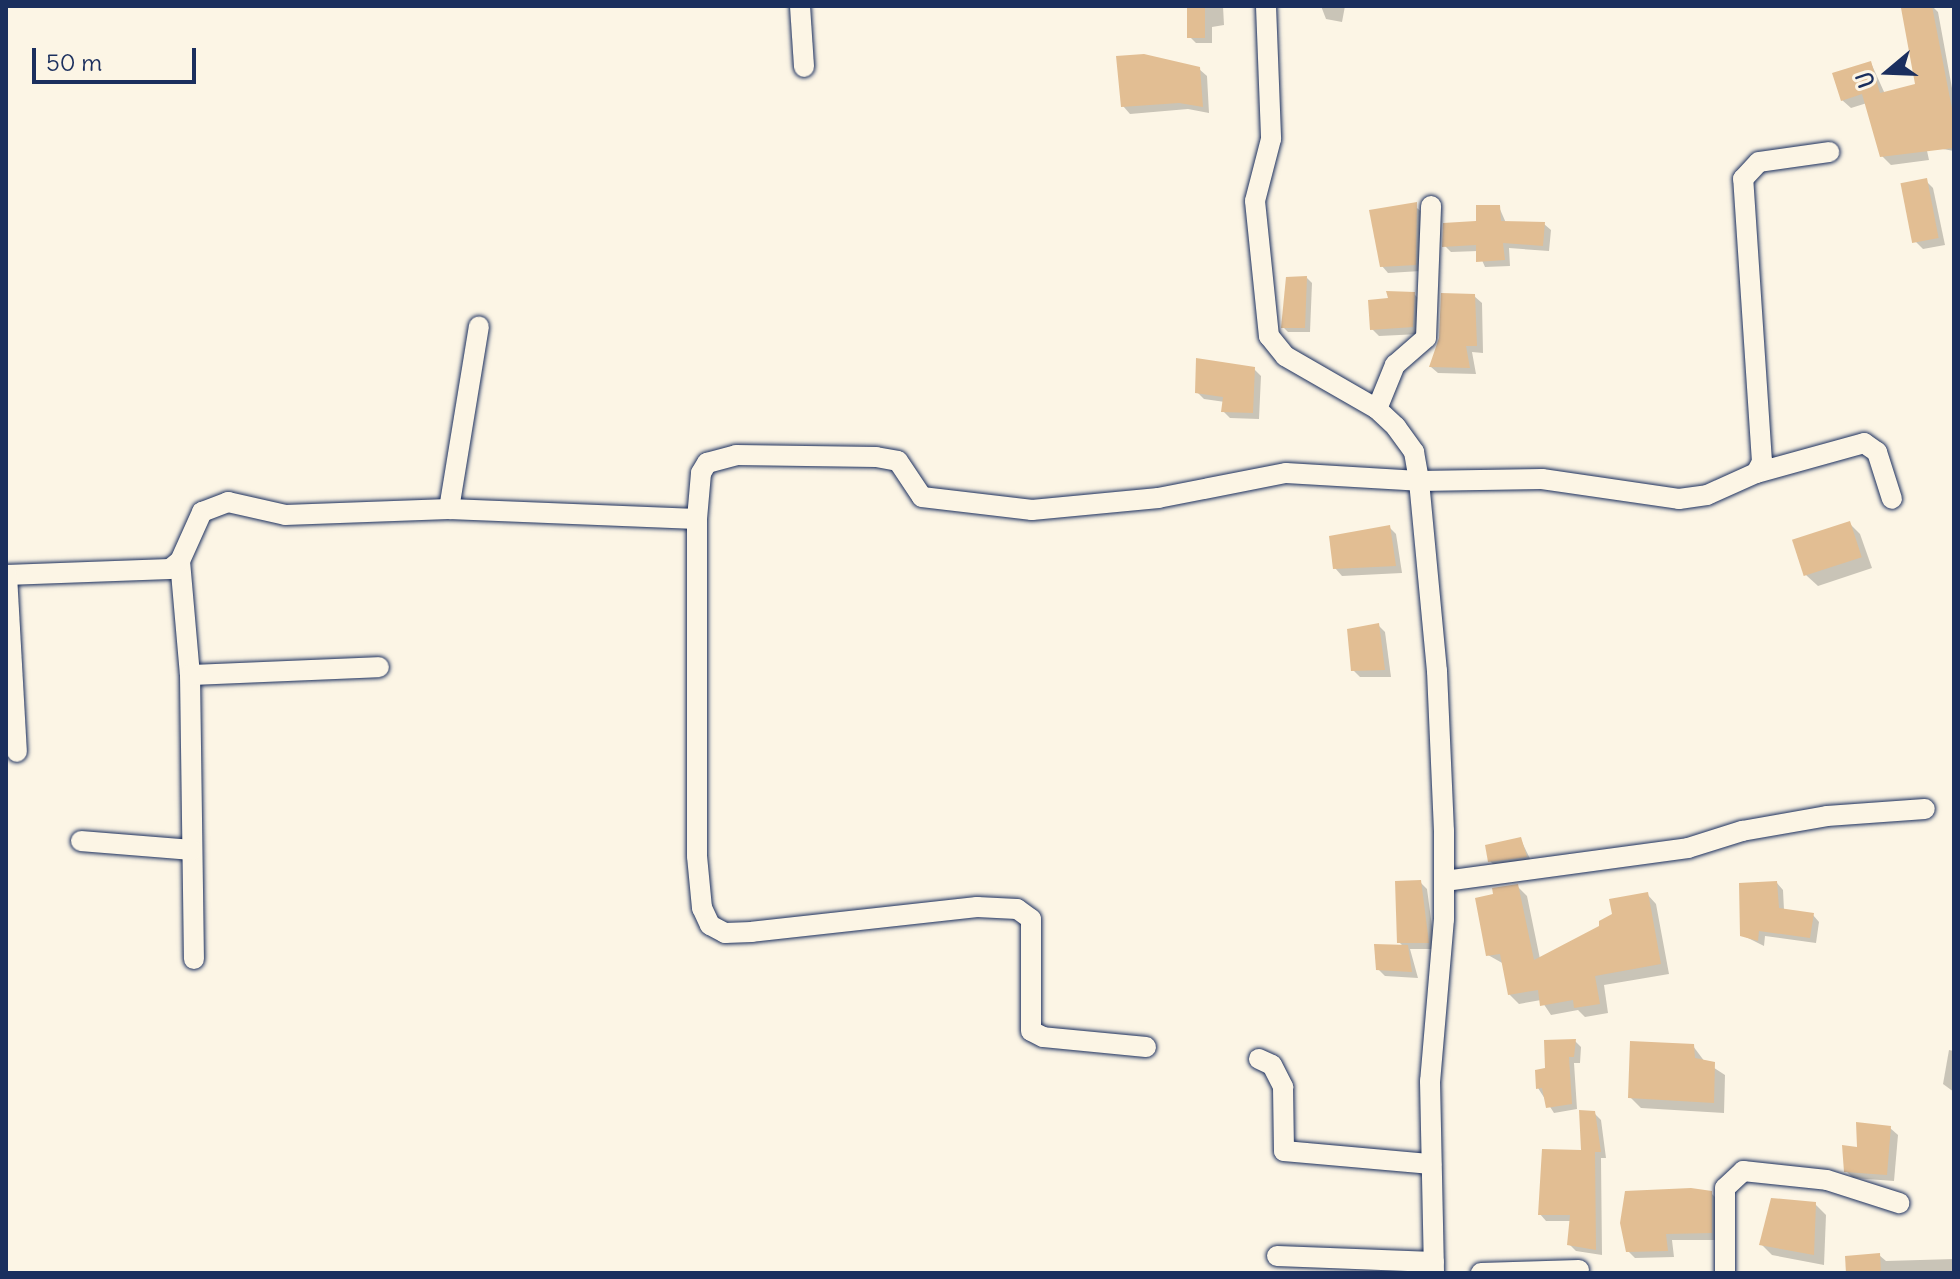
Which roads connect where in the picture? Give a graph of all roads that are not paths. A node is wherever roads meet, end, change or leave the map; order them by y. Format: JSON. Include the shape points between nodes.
{"nodes":[{"id":1,"x":800,"y":6,"type":"edge"},
{"id":2,"x":1266,"y":6,"type":"edge"},
{"id":3,"x":804,"y":67,"type":"dead end"},
{"id":4,"x":1829,"y":152,"type":"dead end"},
{"id":5,"x":1431,"y":206,"type":"dead end"},
{"id":6,"x":479,"y":326,"type":"dead end"},
{"id":7,"x":1377,"y":409,"type":"junction"},
{"id":8,"x":1756,"y":473,"type":"junction"},
{"id":9,"x":1419,"y":481,"type":"junction"},
{"id":10,"x":1892,"y":499,"type":"dead end"},
{"id":11,"x":449,"y":509,"type":"junction"},
{"id":12,"x":697,"y":519,"type":"junction"},
{"id":13,"x":180,"y":561,"type":"junction"},
{"id":14,"x":7,"y":575,"type":"edge"},
{"id":15,"x":379,"y":667,"type":"dead end"},
{"id":16,"x":190,"y":675,"type":"junction"},
{"id":17,"x":17,"y":752,"type":"dead end"},
{"id":18,"x":1925,"y":809,"type":"dead end"},
{"id":19,"x":81,"y":841,"type":"dead end"},
{"id":20,"x":192,"y":850,"type":"junction"},
{"id":21,"x":1445,"y":881,"type":"junction"},
{"id":22,"x":194,"y":959,"type":"dead end"},
{"id":23,"x":1146,"y":1047,"type":"dead end"},
{"id":24,"x":1259,"y":1059,"type":"dead end"},
{"id":25,"x":1431,"y":1164,"type":"junction"},
{"id":26,"x":1899,"y":1203,"type":"dead end"},
{"id":27,"x":1277,"y":1256,"type":"dead end"},
{"id":28,"x":1434,"y":1268,"type":"edge"},
{"id":29,"x":1579,"y":1270,"type":"dead end"},
{"id":30,"x":1481,"y":1273,"type":"edge"},
{"id":31,"x":1725,"y":1273,"type":"edge"}],
"edges":[{"from":1,"to":3,"type":"street"},
{"from":2,"to":7,"type":"street","via":[[1271,139],[1255,201],[1269,336],[1285,356]]},
{"from":4,"to":8,"type":"street","via":[[1759,162],[1743,179],[1763,436]]},
{"from":5,"to":7,"type":"street","via":[[1426,338],[1395,365]]},
{"from":6,"to":11,"type":"street"},
{"from":7,"to":9,"type":"street","via":[[1406,437]]},
{"from":8,"to":9,"type":"street","via":[[1715,492],[1679,499],[1542,479]]},
{"from":8,"to":10,"type":"street","via":[[1864,443],[1877,452]]},
{"from":9,"to":12,"type":"street","via":[[1286,473],[1158,498],[1032,510],[922,497],[898,461],[736,455],[707,463],[701,473]]},
{"from":9,"to":21,"type":"street","via":[[1438,685]]},
{"from":11,"to":12,"type":"street"},
{"from":11,"to":13,"type":"street","via":[[285,515],[214,504],[202,512]]},
{"from":12,"to":23,"type":"street","via":[[697,856],[702,908],[710,925],[725,933],[752,932],[977,907],[1017,909],[1031,919],[1031,1031],[1043,1037]]},
{"from":13,"to":14,"type":"street","via":[[155,571],[90,568]]},
{"from":13,"to":16,"type":"street"},
{"from":14,"to":17,"type":"street"},
{"from":15,"to":16,"type":"street"},
{"from":16,"to":20,"type":"street"},
{"from":18,"to":21,"type":"street","via":[[1827,816],[1742,831],[1688,848]]},
{"from":19,"to":20,"type":"street"},
{"from":20,"to":22,"type":"street"},
{"from":21,"to":25,"type":"street","via":[[1431,1039]]},
{"from":24,"to":25,"type":"street","via":[[1272,1065],[1283,1087],[1284,1151]]},
{"from":25,"to":28,"type":"street"},
{"from":26,"to":31,"type":"street","via":[[1827,1180],[1743,1171],[1725,1188]]},
{"from":27,"to":28,"type":"street"},
{"from":29,"to":30,"type":"street"}]}
